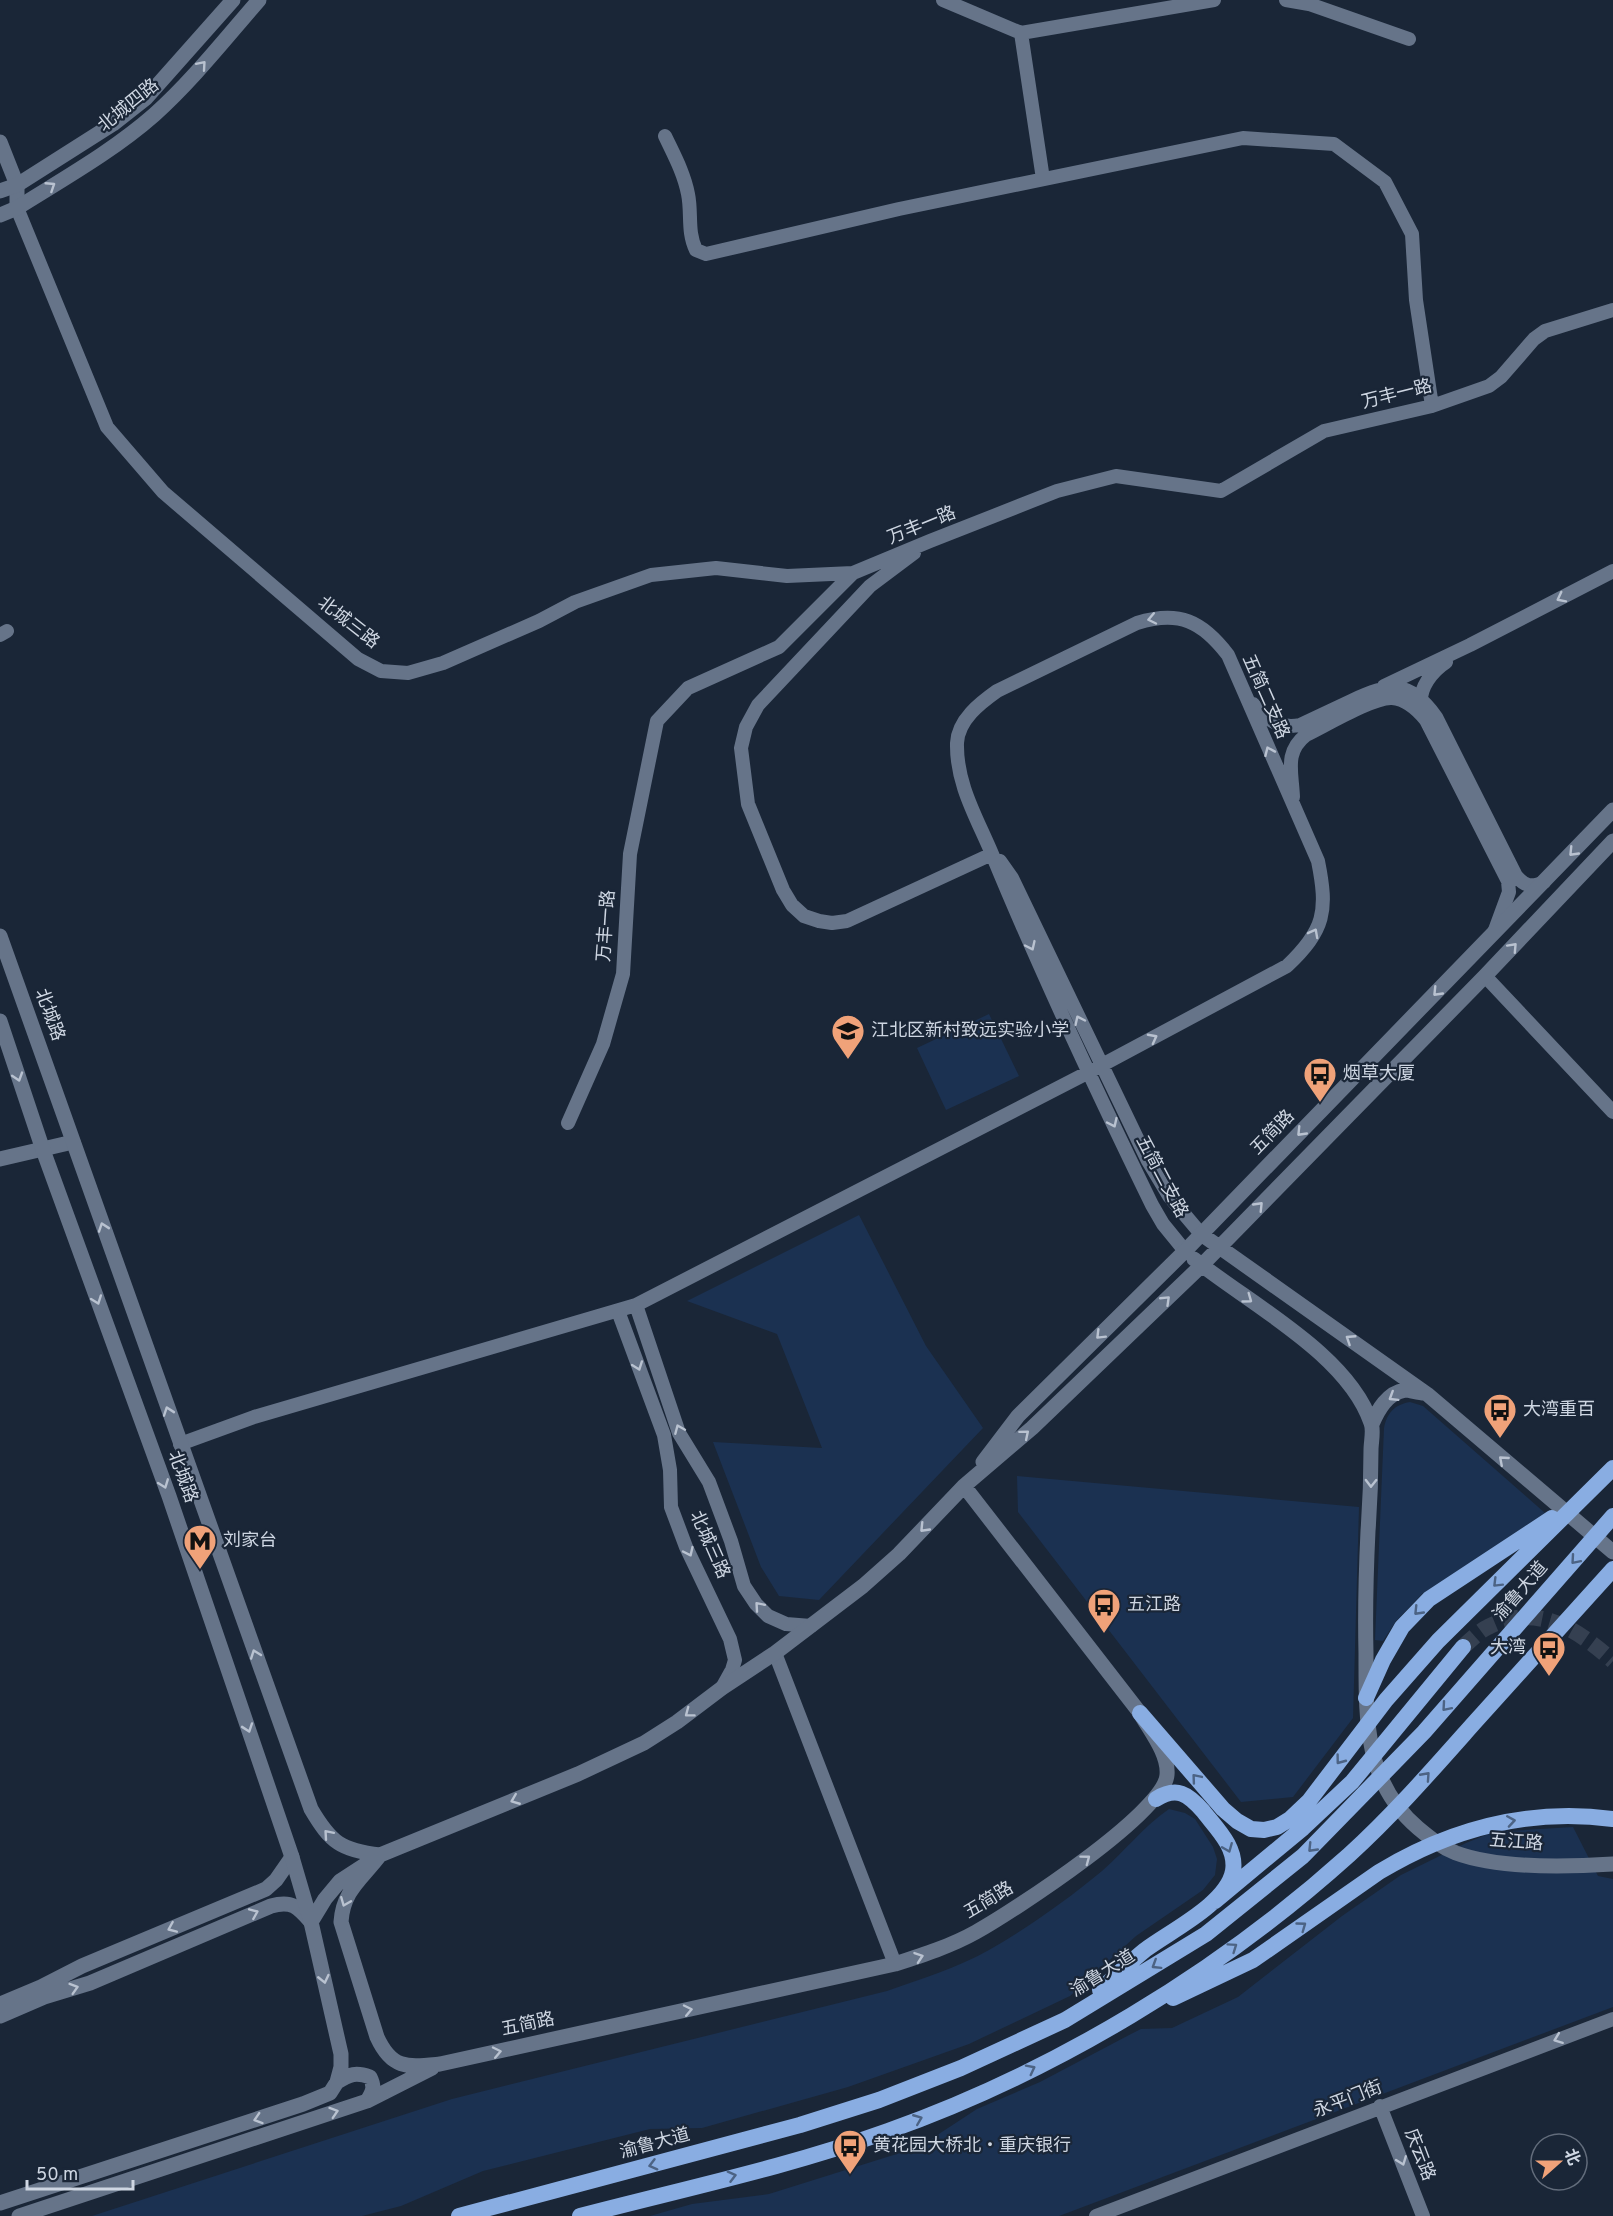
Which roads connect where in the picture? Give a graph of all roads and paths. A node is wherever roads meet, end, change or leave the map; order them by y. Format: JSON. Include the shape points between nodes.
{"nodes":[{"id":1,"x":233,"y":0,"type":"edge"},
{"id":2,"x":259,"y":0,"type":"edge"},
{"id":3,"x":943,"y":0,"type":"edge"},
{"id":4,"x":1214,"y":0,"type":"edge"},
{"id":5,"x":1286,"y":0,"type":"edge"},
{"id":6,"x":1021,"y":33,"type":"junction"},
{"id":7,"x":1409,"y":39,"type":"dead end"},
{"id":8,"x":665,"y":136,"type":"dead end"},
{"id":9,"x":0,"y":142,"type":"edge"},
{"id":10,"x":1043,"y":179,"type":"junction"},
{"id":11,"x":17,"y":185,"type":"junction"},
{"id":12,"x":0,"y":192,"type":"edge"},
{"id":13,"x":17,"y":208,"type":"junction"},
{"id":14,"x":0,"y":215,"type":"edge"},
{"id":15,"x":1613,"y":310,"type":"edge"},
{"id":16,"x":1432,"y":406,"type":"junction"},
{"id":17,"x":930,"y":541,"type":"junction"},
{"id":18,"x":1613,"y":571,"type":"edge"},
{"id":19,"x":853,"y":573,"type":"junction"},
{"id":20,"x":1470,"y":645,"type":"junction"},
{"id":21,"x":1375,"y":690,"type":"junction"},
{"id":22,"x":1243,"y":692,"type":"junction"},
{"id":23,"x":1420,"y":698,"type":"junction"},
{"id":24,"x":1426,"y":720,"type":"junction"},
{"id":25,"x":1294,"y":808,"type":"junction"},
{"id":26,"x":1613,"y":810,"type":"edge"},
{"id":27,"x":1613,"y":841,"type":"edge"},
{"id":28,"x":992,"y":854,"type":"junction"},
{"id":29,"x":1544,"y":882,"type":"junction"},
{"id":30,"x":1492,"y":935,"type":"junction"},
{"id":31,"x":0,"y":936,"type":"edge"},
{"id":32,"x":1485,"y":976,"type":"junction"},
{"id":33,"x":0,"y":1022,"type":"edge"},
{"id":34,"x":1095,"y":1069,"type":"junction"},
{"id":35,"x":1613,"y":1112,"type":"edge"},
{"id":36,"x":568,"y":1123,"type":"dead end"},
{"id":37,"x":73,"y":1142,"type":"junction"},
{"id":38,"x":43,"y":1150,"type":"junction"},
{"id":39,"x":0,"y":1159,"type":"edge"},
{"id":40,"x":1201,"y":1234,"type":"junction"},
{"id":41,"x":1218,"y":1248,"type":"junction"},
{"id":42,"x":1185,"y":1251,"type":"junction"},
{"id":43,"x":1202,"y":1265,"type":"junction"},
{"id":44,"x":636,"y":1305,"type":"junction"},
{"id":45,"x":618,"y":1311,"type":"junction"},
{"id":46,"x":1427,"y":1394,"type":"junction"},
{"id":47,"x":1372,"y":1424,"type":"junction"},
{"id":48,"x":180,"y":1444,"type":"junction"},
{"id":49,"x":1613,"y":1468,"type":"edge"},
{"id":50,"x":964,"y":1486,"type":"junction"},
{"id":51,"x":1587,"y":1494,"type":"junction"},
{"id":52,"x":1613,"y":1516,"type":"edge"},
{"id":53,"x":1613,"y":1552,"type":"edge"},
{"id":54,"x":1613,"y":1569,"type":"edge"},
{"id":55,"x":811,"y":1626,"type":"junction"},
{"id":56,"x":1462,"y":1647,"type":"tunnel mouth"},
{"id":57,"x":775,"y":1653,"type":"junction"},
{"id":58,"x":722,"y":1688,"type":"junction"},
{"id":59,"x":1366,"y":1705,"type":"junction"},
{"id":60,"x":1140,"y":1713,"type":"junction"},
{"id":61,"x":1156,"y":1799,"type":"junction"},
{"id":62,"x":1613,"y":1809,"type":"edge"},
{"id":63,"x":1578,"y":1815,"type":"junction"},
{"id":64,"x":1613,"y":1819,"type":"edge"},
{"id":65,"x":380,"y":1855,"type":"junction"},
{"id":66,"x":292,"y":1857,"type":"junction"},
{"id":67,"x":1609,"y":1866,"type":"edge"},
{"id":68,"x":1215,"y":1901,"type":"junction"},
{"id":69,"x":311,"y":1922,"type":"junction"},
{"id":70,"x":895,"y":1964,"type":"junction"},
{"id":71,"x":0,"y":2004,"type":"edge"},
{"id":72,"x":0,"y":2016,"type":"edge"},
{"id":73,"x":1613,"y":2019,"type":"edge"},
{"id":74,"x":1065,"y":2020,"type":"junction"},
{"id":75,"x":1120,"y":2023,"type":"junction"},
{"id":76,"x":440,"y":2064,"type":"junction"},
{"id":77,"x":337,"y":2082,"type":"junction"},
{"id":78,"x":367,"y":2101,"type":"junction"},
{"id":79,"x":1380,"y":2106,"type":"junction"},
{"id":80,"x":0,"y":2203,"type":"edge"},
{"id":81,"x":19,"y":2216,"type":"edge"},
{"id":82,"x":459,"y":2216,"type":"edge"},
{"id":83,"x":580,"y":2216,"type":"edge"},
{"id":84,"x":1096,"y":2216,"type":"edge"},
{"id":85,"x":1423,"y":2216,"type":"edge"}],
"edges":[{"from":1,"to":11,"type":"main road","name":"北城四路","via":[[146,98],[113,124]]},
{"from":13,"to":2,"type":"main road","name":"北城四路","one_way":true,"via":[[153,116]]},
{"from":3,"to":6,"type":"street"},
{"from":4,"to":6,"type":"street"},
{"from":5,"to":7,"type":"street","via":[[1309,4]]},
{"from":6,"to":10,"type":"street"},
{"from":8,"to":10,"type":"street","via":[[688,193],[690,238],[696,250],[706,254]]},
{"from":9,"to":11,"type":"main road","name":"北城三路"},
{"from":10,"to":16,"type":"street","via":[[1243,138],[1334,144],[1385,182],[1412,234],[1416,300]]},
{"from":11,"to":12,"type":"main road","name":"北城四路"},
{"from":11,"to":13,"type":"main road","name":"北城三路"},
{"from":12,"to":13,"type":"main road","name":"北城三路"},
{"from":13,"to":14,"type":"main road","name":"北城四路"},
{"from":13,"to":19,"type":"street","name":"北城三路","via":[[107,427],[162,492],[358,660],[381,671],[408,673],[443,663],[575,602],[651,575],[716,568],[787,576]]},
{"from":15,"to":16,"type":"street","name":"万丰一路","via":[[1545,331],[1489,386]]},
{"from":16,"to":17,"type":"street","name":"万丰一路","via":[[1324,431],[1221,491],[1116,476],[1057,491]]},
{"from":17,"to":19,"type":"street","name":"万丰一路"},
{"from":17,"to":28,"type":"street","via":[[870,586],[758,705],[746,727],[741,748],[748,804],[792,905],[804,916],[819,921],[847,921]]},
{"from":18,"to":20,"type":"street","one_way":true},
{"from":19,"to":36,"type":"street","name":"万丰一路","via":[[779,647],[688,688],[657,721],[630,854],[622,974],[603,1044]]},
{"from":20,"to":21,"type":"street"},
{"from":20,"to":23,"type":"street","via":[[1434,672]]},
{"from":21,"to":22,"type":"street","via":[[1292,727],[1271,722]]},
{"from":21,"to":23,"type":"street","via":[[1403,689]]},
{"from":25,"to":22,"type":"street","name":"五简二支路","one_way":true},
{"from":22,"to":28,"type":"street","name":"五简二支路","one_way":true,"via":[[1228,656],[1214,636],[1175,617],[1137,623],[997,691],[972,712],[957,740],[963,789]]},
{"from":23,"to":24,"type":"street"},
{"from":23,"to":29,"type":"street","via":[[1436,717],[1516,876],[1525,885]]},
{"from":24,"to":25,"type":"street","via":[[1400,700],[1381,699],[1306,735],[1292,750]]},
{"from":24,"to":30,"type":"street","via":[[1508,881],[1506,903]]},
{"from":34,"to":25,"type":"street","name":"五简二支路","one_way":true,"via":[[1287,966],[1304,950],[1324,910],[1323,886],[1318,861]]},
{"from":26,"to":29,"type":"main road","name":"五简路","one_way":true},
{"from":32,"to":27,"type":"main road","name":"五简路","one_way":true},
{"from":28,"to":34,"type":"street","name":"五简二支路","via":[[1012,878]]},
{"from":29,"to":30,"type":"main road","name":"五简路"},
{"from":30,"to":40,"type":"main road","name":"五简路","one_way":true},
{"from":31,"to":37,"type":"main road","name":"北城路"},
{"from":32,"to":35,"type":"street"},
{"from":41,"to":32,"type":"main road","name":"五简路","one_way":true},
{"from":33,"to":38,"type":"main road","name":"北城路","one_way":true},
{"from":34,"to":40,"type":"street","name":"五简二支路","via":[[1169,1196]]},
{"from":34,"to":42,"type":"street","name":"五简二支路","one_way":true,"via":[[1152,1205]]},
{"from":34,"to":44,"type":"street"},
{"from":37,"to":38,"type":"main road"},
{"from":48,"to":37,"type":"main road","name":"北城路","one_way":true},
{"from":38,"to":39,"type":"main road"},
{"from":38,"to":66,"type":"main road","name":"北城路","one_way":true,"via":[[169,1496]]},
{"from":40,"to":41,"type":"main road"},
{"from":40,"to":42,"type":"main road","name":"五简路"},
{"from":41,"to":43,"type":"main road","name":"五简路"},
{"from":46,"to":41,"type":"main road","one_way":true},
{"from":42,"to":43,"type":"main road"},
{"from":42,"to":50,"type":"main road","name":"五简路","one_way":true,"via":[[1018,1416]]},
{"from":43,"to":47,"type":"main road","one_way":true,"via":[[1310,1345],[1355,1393]]},
{"from":50,"to":43,"type":"main road","name":"五简路","one_way":true,"via":[[1032,1428]]},
{"from":44,"to":45,"type":"street"},
{"from":55,"to":44,"type":"street","name":"北城三路","one_way":true,"via":[[786,1624],[768,1616],[744,1586],[709,1482],[679,1433]]},
{"from":45,"to":48,"type":"street","via":[[254,1417]]},
{"from":45,"to":58,"type":"street","name":"北城三路","one_way":true,"via":[[664,1435],[671,1507],[730,1639],[735,1660]]},
{"from":46,"to":47,"type":"main road","one_way":true,"via":[[1404,1390],[1390,1397],[1379,1408]]},
{"from":53,"to":46,"type":"main road","one_way":true},
{"from":47,"to":59,"type":"main road","name":"五江路","one_way":true,"via":[[1365,1591]]},
{"from":65,"to":48,"type":"main road","name":"北城路","one_way":true,"via":[[356,1852],[333,1841],[311,1809]]},
{"from":49,"to":51,"type":"highway"},
{"from":50,"to":55,"type":"main road","name":"五简路","one_way":true,"via":[[899,1554]]},
{"from":50,"to":60,"type":"main road","name":"五简路"},
{"from":51,"to":59,"type":"highway","one_way":true,"via":[[1429,1599],[1402,1627],[1383,1660]]},
{"from":51,"to":60,"type":"highway","one_way":true,"via":[[1438,1641],[1386,1700],[1309,1801],[1277,1827],[1251,1829],[1230,1815]]},
{"from":52,"to":74,"type":"highway","name":"渝鲁大道","one_way":true,"via":[[1425,1732],[1303,1856],[1206,1934]]},
{"from":75,"to":54,"type":"highway","one_way":true,"via":[[1263,1926],[1351,1853],[1418,1785]]},
{"from":55,"to":57,"type":"main road","name":"五简路"},
{"from":56,"to":68,"type":"highway","via":[[1353,1782]]},
{"from":57,"to":58,"type":"main road","name":"五简路"},
{"from":57,"to":70,"type":"street"},
{"from":58,"to":65,"type":"main road","name":"五简路","one_way":true,"via":[[677,1722],[613,1758]]},
{"from":59,"to":67,"type":"main road","name":"五江路","via":[[1377,1772],[1393,1802],[1432,1841],[1479,1860]]},
{"from":60,"to":61,"type":"main road","name":"五简路","via":[[1166,1765],[1167,1776]]},
{"from":61,"to":68,"type":"highway","one_way":true,"via":[[1166,1793],[1183,1794],[1193,1800],[1222,1835],[1233,1860],[1233,1872]]},
{"from":70,"to":61,"type":"main road","name":"五简路","one_way":true,"via":[[933,1952],[1016,1908],[1093,1854]]},
{"from":62,"to":63,"type":"highway"},
{"from":63,"to":64,"type":"highway"},
{"from":75,"to":63,"type":"highway","one_way":true,"via":[[1252,1959],[1365,1881],[1423,1848],[1496,1823]]},
{"from":65,"to":69,"type":"main road","name":"五简路","via":[[340,1881]]},
{"from":65,"to":76,"type":"main road","name":"五简路","one_way":true,"via":[[349,1892],[342,1906],[341,1922],[383,2049],[398,2064]]},
{"from":66,"to":69,"type":"main road","name":"北城路"},
{"from":66,"to":71,"type":"main road","one_way":true,"via":[[266,1889]]},
{"from":68,"to":74,"type":"highway","via":[[1144,1951]]},
{"from":72,"to":69,"type":"main road","one_way":true,"via":[[90,1983],[271,1906],[292,1904]]},
{"from":69,"to":77,"type":"main road","one_way":true,"via":[[341,2054]]},
{"from":76,"to":70,"type":"main road","name":"五简路","one_way":true},
{"from":73,"to":79,"type":"street","name":"永平门街","one_way":true},
{"from":74,"to":82,"type":"highway","name":"渝鲁大道","one_way":true,"via":[[961,2068],[879,2100],[789,2128]]},
{"from":83,"to":75,"type":"highway","one_way":true,"via":[[808,2157],[889,2131],[978,2095]]},
{"from":76,"to":78,"type":"main road","name":"五简路"},
{"from":77,"to":78,"type":"main road","via":[[357,2073],[370,2077],[373,2092]]},
{"from":77,"to":80,"type":"main road","one_way":true,"via":[[330,2093],[303,2104]]},
{"from":81,"to":78,"type":"main road","name":"五简路","one_way":true},
{"from":79,"to":84,"type":"street","name":"永平门街"},
{"from":79,"to":85,"type":"street","name":"庆云路","one_way":true}]}
